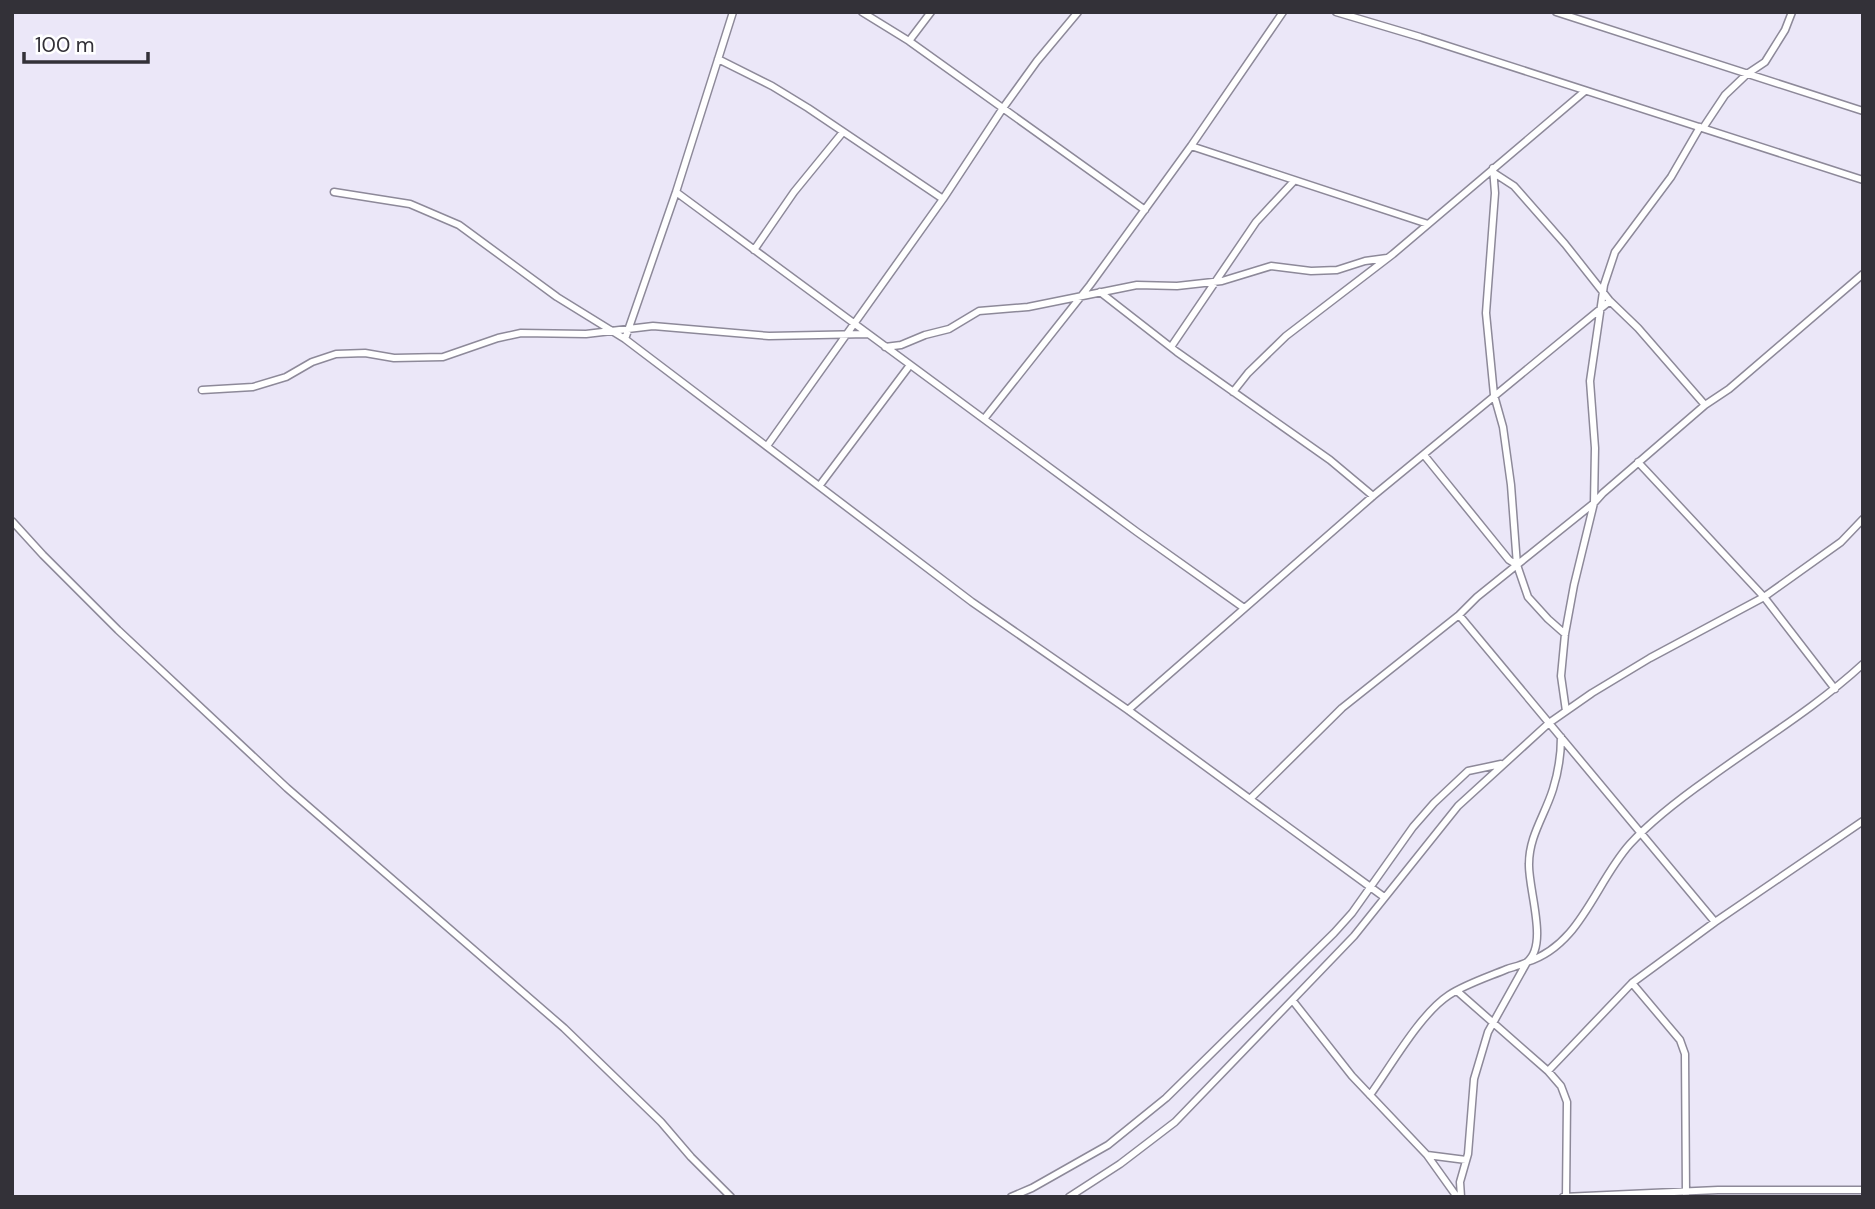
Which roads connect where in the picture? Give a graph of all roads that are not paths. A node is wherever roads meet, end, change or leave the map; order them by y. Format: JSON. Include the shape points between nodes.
{"nodes":[{"id":1,"x":733,"y":12,"type":"edge"},
{"id":2,"x":862,"y":12,"type":"edge"},
{"id":3,"x":931,"y":12,"type":"edge"},
{"id":4,"x":1078,"y":12,"type":"edge"},
{"id":5,"x":1283,"y":12,"type":"edge"},
{"id":6,"x":1336,"y":12,"type":"edge"},
{"id":7,"x":1556,"y":12,"type":"edge"},
{"id":8,"x":1792,"y":12,"type":"edge"},
{"id":9,"x":909,"y":41,"type":"junction"},
{"id":10,"x":718,"y":60,"type":"junction"},
{"id":11,"x":1747,"y":74,"type":"junction"},
{"id":12,"x":1586,"y":91,"type":"junction"},
{"id":13,"x":1003,"y":108,"type":"junction"},
{"id":14,"x":1863,"y":111,"type":"edge"},
{"id":15,"x":1702,"y":128,"type":"junction"},
{"id":16,"x":843,"y":132,"type":"junction"},
{"id":17,"x":1191,"y":146,"type":"junction"},
{"id":18,"x":1494,"y":170,"type":"junction"},
{"id":19,"x":1863,"y":180,"type":"edge"},
{"id":20,"x":1294,"y":181,"type":"junction"},
{"id":21,"x":334,"y":192,"type":"dead end"},
{"id":22,"x":676,"y":192,"type":"junction"},
{"id":23,"x":943,"y":199,"type":"junction"},
{"id":24,"x":1145,"y":210,"type":"junction"},
{"id":25,"x":1428,"y":224,"type":"junction"},
{"id":26,"x":754,"y":250,"type":"junction"},
{"id":27,"x":1387,"y":258,"type":"junction"},
{"id":28,"x":1863,"y":274,"type":"edge"},
{"id":29,"x":1855,"y":279,"type":"junction"},
{"id":30,"x":1214,"y":281,"type":"junction"},
{"id":31,"x":1090,"y":285,"type":"junction"},
{"id":32,"x":1863,"y":286,"type":"edge"},
{"id":33,"x":1602,"y":292,"type":"junction"},
{"id":34,"x":1100,"y":293,"type":"junction"},
{"id":35,"x":1081,"y":296,"type":"junction"},
{"id":36,"x":1609,"y":301,"type":"junction"},
{"id":37,"x":1601,"y":308,"type":"junction"},
{"id":38,"x":852,"y":323,"type":"junction"},
{"id":39,"x":629,"y":328,"type":"junction"},
{"id":40,"x":611,"y":331,"type":"junction"},
{"id":41,"x":868,"y":334,"type":"junction"},
{"id":42,"x":845,"y":335,"type":"junction"},
{"id":43,"x":625,"y":339,"type":"junction"},
{"id":44,"x":885,"y":347,"type":"junction"},
{"id":45,"x":1171,"y":347,"type":"junction"},
{"id":46,"x":910,"y":365,"type":"junction"},
{"id":47,"x":202,"y":390,"type":"dead end"},
{"id":48,"x":1233,"y":392,"type":"junction"},
{"id":49,"x":1494,"y":395,"type":"junction"},
{"id":50,"x":1705,"y":405,"type":"junction"},
{"id":51,"x":984,"y":419,"type":"junction"},
{"id":52,"x":767,"y":446,"type":"junction"},
{"id":53,"x":1424,"y":455,"type":"junction"},
{"id":54,"x":1638,"y":462,"type":"junction"},
{"id":55,"x":820,"y":485,"type":"junction"},
{"id":56,"x":1373,"y":496,"type":"junction"},
{"id":57,"x":1594,"y":503,"type":"junction"},
{"id":58,"x":1863,"y":519,"type":"edge"},
{"id":59,"x":12,"y":521,"type":"edge"},
{"id":60,"x":1517,"y":565,"type":"junction"},
{"id":61,"x":1764,"y":597,"type":"junction"},
{"id":62,"x":1244,"y":608,"type":"junction"},
{"id":63,"x":1459,"y":615,"type":"junction"},
{"id":64,"x":1565,"y":634,"type":"junction"},
{"id":65,"x":1863,"y":664,"type":"edge"},
{"id":66,"x":1835,"y":689,"type":"junction"},
{"id":67,"x":1128,"y":710,"type":"junction"},
{"id":68,"x":1566,"y":711,"type":"junction"},
{"id":69,"x":1549,"y":723,"type":"junction"},
{"id":70,"x":1561,"y":737,"type":"junction"},
{"id":71,"x":1503,"y":763,"type":"junction"},
{"id":72,"x":1251,"y":798,"type":"junction"},
{"id":73,"x":1863,"y":821,"type":"edge"},
{"id":74,"x":1642,"y":832,"type":"junction"},
{"id":75,"x":1371,"y":887,"type":"junction"},
{"id":76,"x":1384,"y":897,"type":"junction"},
{"id":77,"x":1715,"y":922,"type":"junction"},
{"id":78,"x":1527,"y":962,"type":"junction"},
{"id":79,"x":1632,"y":983,"type":"junction"},
{"id":80,"x":1457,"y":991,"type":"junction"},
{"id":81,"x":1293,"y":1001,"type":"junction"},
{"id":82,"x":1494,"y":1023,"type":"junction"},
{"id":83,"x":1548,"y":1071,"type":"junction"},
{"id":84,"x":1370,"y":1095,"type":"junction"},
{"id":85,"x":1427,"y":1155,"type":"junction"},
{"id":86,"x":1466,"y":1160,"type":"junction"},
{"id":87,"x":1863,"y":1190,"type":"edge"},
{"id":88,"x":1721,"y":1194,"type":"edge"},
{"id":89,"x":1814,"y":1194,"type":"edge"},
{"id":90,"x":1686,"y":1195,"type":"edge"},
{"id":91,"x":731,"y":1197,"type":"edge"},
{"id":92,"x":1011,"y":1197,"type":"edge"},
{"id":93,"x":1069,"y":1197,"type":"edge"},
{"id":94,"x":1459,"y":1197,"type":"edge"},
{"id":95,"x":1565,"y":1197,"type":"edge"}],
"edges":[{"from":1,"to":10,"type":"street"},
{"from":2,"to":9,"type":"street"},
{"from":3,"to":9,"type":"street"},
{"from":4,"to":13,"type":"street"},
{"from":5,"to":17,"type":"street"},
{"from":6,"to":12,"type":"street"},
{"from":7,"to":11,"type":"street"},
{"from":8,"to":11,"type":"street","via":[[1765,62]]},
{"from":9,"to":13,"type":"street"},
{"from":10,"to":16,"type":"street","via":[[772,86]]},
{"from":10,"to":22,"type":"street"},
{"from":11,"to":14,"type":"street"},
{"from":11,"to":15,"type":"street"},
{"from":12,"to":15,"type":"street"},
{"from":12,"to":18,"type":"street"},
{"from":13,"to":23,"type":"street"},
{"from":13,"to":24,"type":"street"},
{"from":15,"to":19,"type":"street"},
{"from":15,"to":33,"type":"street","via":[[1615,252]]},
{"from":16,"to":23,"type":"street"},
{"from":16,"to":26,"type":"street"},
{"from":17,"to":20,"type":"street"},
{"from":17,"to":24,"type":"street"},
{"from":18,"to":25,"type":"street"},
{"from":18,"to":33,"type":"street","via":[[1514,186]]},
{"from":18,"to":49,"type":"street","via":[[1486,313]]},
{"from":20,"to":25,"type":"street"},
{"from":20,"to":30,"type":"street","via":[[1256,222]]},
{"from":21,"to":40,"type":"street","via":[[410,204],[459,225]]},
{"from":22,"to":26,"type":"street"},
{"from":22,"to":39,"type":"street"},
{"from":23,"to":38,"type":"street"},
{"from":24,"to":31,"type":"street"},
{"from":25,"to":27,"type":"street"},
{"from":26,"to":38,"type":"street"},
{"from":27,"to":30,"type":"street","via":[[1329,270],[1271,266]]},
{"from":27,"to":48,"type":"street","via":[[1286,337]]},
{"from":28,"to":29,"type":"street"},
{"from":29,"to":32,"type":"street"},
{"from":29,"to":50,"type":"street"},
{"from":30,"to":34,"type":"street","via":[[1136,285]]},
{"from":30,"to":45,"type":"street"},
{"from":31,"to":34,"type":"street"},
{"from":31,"to":35,"type":"street"},
{"from":33,"to":36,"type":"street"},
{"from":33,"to":37,"type":"street"},
{"from":34,"to":35,"type":"street"},
{"from":34,"to":45,"type":"street"},
{"from":35,"to":44,"type":"street","via":[[979,311],[950,329]]},
{"from":35,"to":51,"type":"street"},
{"from":36,"to":37,"type":"street"},
{"from":36,"to":50,"type":"street"},
{"from":37,"to":49,"type":"street"},
{"from":37,"to":57,"type":"street","via":[[1590,381]]},
{"from":38,"to":41,"type":"street"},
{"from":38,"to":42,"type":"street"},
{"from":39,"to":40,"type":"street"},
{"from":39,"to":42,"type":"street"},
{"from":39,"to":43,"type":"street"},
{"from":40,"to":43,"type":"street"},
{"from":40,"to":47,"type":"street","via":[[514,334],[443,357],[336,354],[253,387]]},
{"from":41,"to":42,"type":"street"},
{"from":41,"to":44,"type":"street"},
{"from":42,"to":52,"type":"street"},
{"from":43,"to":52,"type":"street"},
{"from":44,"to":46,"type":"street"},
{"from":45,"to":48,"type":"street"},
{"from":46,"to":51,"type":"street"},
{"from":46,"to":55,"type":"street"},
{"from":48,"to":56,"type":"street"},
{"from":49,"to":53,"type":"street"},
{"from":49,"to":60,"type":"street","via":[[1511,485]]},
{"from":50,"to":54,"type":"street"},
{"from":51,"to":62,"type":"street"},
{"from":52,"to":55,"type":"street"},
{"from":53,"to":56,"type":"street"},
{"from":53,"to":60,"type":"street"},
{"from":54,"to":57,"type":"street"},
{"from":54,"to":61,"type":"street"},
{"from":55,"to":67,"type":"street","via":[[972,602]]},
{"from":56,"to":62,"type":"street"},
{"from":57,"to":60,"type":"street"},
{"from":57,"to":64,"type":"street"},
{"from":58,"to":61,"type":"street","via":[[1841,542]]},
{"from":59,"to":91,"type":"street","via":[[118,631],[287,788],[564,1028]]},
{"from":60,"to":63,"type":"street"},
{"from":60,"to":64,"type":"street","via":[[1528,597]]},
{"from":61,"to":66,"type":"street"},
{"from":61,"to":68,"type":"street","via":[[1650,658]]},
{"from":62,"to":67,"type":"street"},
{"from":63,"to":69,"type":"street"},
{"from":63,"to":72,"type":"street","via":[[1342,708]]},
{"from":64,"to":68,"type":"street","via":[[1561,676]]},
{"from":65,"to":66,"type":"street"},
{"from":66,"to":74,"type":"street","via":[[1685,795]]},
{"from":67,"to":72,"type":"street"},
{"from":68,"to":69,"type":"street"},
{"from":69,"to":70,"type":"street"},
{"from":69,"to":71,"type":"street"},
{"from":70,"to":74,"type":"street"},
{"from":70,"to":78,"type":"street","via":[[1553,790],[1532,840],[1530,887],[1538,940]]},
{"from":71,"to":75,"type":"street","via":[[1468,771],[1455,782],[1413,827]]},
{"from":71,"to":76,"type":"street","via":[[1458,806]]},
{"from":72,"to":75,"type":"street"},
{"from":73,"to":77,"type":"street"},
{"from":74,"to":77,"type":"street"},
{"from":74,"to":78,"type":"street","via":[[1571,932],[1546,954]]},
{"from":75,"to":76,"type":"street"},
{"from":75,"to":92,"type":"street","via":[[1334,933],[1166,1098],[1108,1145]]},
{"from":76,"to":81,"type":"street"},
{"from":77,"to":79,"type":"street"},
{"from":78,"to":80,"type":"street"},
{"from":78,"to":82,"type":"street"},
{"from":79,"to":83,"type":"street"},
{"from":79,"to":90,"type":"street","via":[[1680,1040],[1685,1054]]},
{"from":80,"to":82,"type":"street"},
{"from":80,"to":84,"type":"street","via":[[1432,1010]]},
{"from":81,"to":84,"type":"street"},
{"from":81,"to":93,"type":"street","via":[[1175,1122]]},
{"from":82,"to":83,"type":"street"},
{"from":82,"to":86,"type":"street","via":[[1474,1079]]},
{"from":83,"to":95,"type":"street","via":[[1567,1102]]},
{"from":84,"to":85,"type":"street"},
{"from":85,"to":86,"type":"street"},
{"from":85,"to":94,"type":"street"},
{"from":86,"to":94,"type":"street"},
{"from":87,"to":89,"type":"street"},
{"from":88,"to":89,"type":"street"},
{"from":88,"to":90,"type":"street"},
{"from":90,"to":95,"type":"street"}]}
